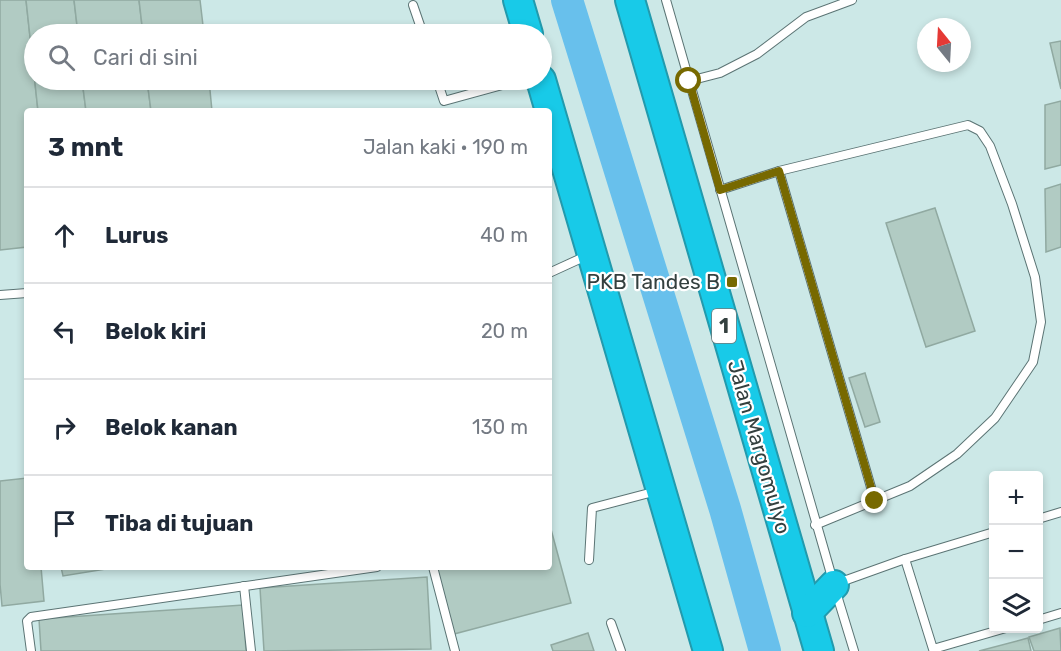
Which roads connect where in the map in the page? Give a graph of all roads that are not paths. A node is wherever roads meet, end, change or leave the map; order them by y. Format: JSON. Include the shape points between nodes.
{"nodes":[{"id":1,"x":518,"y":0,"type":"edge"},
{"id":2,"x":630,"y":0,"type":"edge"},
{"id":3,"x":666,"y":0,"type":"edge"},
{"id":4,"x":852,"y":0,"type":"edge"},
{"id":5,"x":413,"y":4,"type":"dead end"},
{"id":6,"x":420,"y":24,"type":"edge"},
{"id":7,"x":525,"y":24,"type":"edge"},
{"id":8,"x":689,"y":81,"type":"junction"},
{"id":9,"x":440,"y":90,"type":"edge"},
{"id":10,"x":484,"y":90,"type":"edge"},
{"id":11,"x":544,"y":90,"type":"edge"},
{"id":12,"x":549,"y":108,"type":"edge"},
{"id":13,"x":552,"y":117,"type":"edge"},
{"id":14,"x":779,"y":171,"type":"junction"},
{"id":15,"x":720,"y":190,"type":"junction"},
{"id":16,"x":592,"y":253,"type":"junction"},
{"id":17,"x":552,"y":272,"type":"edge"},
{"id":18,"x":24,"y":293,"type":"edge"},
{"id":19,"x":0,"y":295,"type":"edge"},
{"id":20,"x":660,"y":490,"type":"junction"},
{"id":21,"x":875,"y":501,"type":"junction"},
{"id":22,"x":1061,"y":512,"type":"edge"},
{"id":23,"x":1043,"y":517,"type":"edge"},
{"id":24,"x":815,"y":525,"type":"junction"},
{"id":25,"x":989,"y":533,"type":"edge"},
{"id":26,"x":905,"y":559,"type":"junction"},
{"id":27,"x":589,"y":560,"type":"dead end"},
{"id":28,"x":355,"y":570,"type":"edge"},
{"id":29,"x":434,"y":570,"type":"edge"},
{"id":30,"x":834,"y":585,"type":"junction"},
{"id":31,"x":244,"y":586,"type":"junction"},
{"id":32,"x":807,"y":613,"type":"junction"},
{"id":33,"x":1061,"y":613,"type":"edge"},
{"id":34,"x":1043,"y":618,"type":"edge"},
{"id":35,"x":611,"y":623,"type":"dead end"},
{"id":36,"x":989,"y":633,"type":"edge"},
{"id":37,"x":933,"y":650,"type":"edge"},
{"id":38,"x":31,"y":651,"type":"edge"},
{"id":39,"x":251,"y":651,"type":"edge"},
{"id":40,"x":455,"y":651,"type":"edge"},
{"id":41,"x":621,"y":651,"type":"edge"},
{"id":42,"x":708,"y":651,"type":"edge"},
{"id":43,"x":819,"y":651,"type":"edge"},
{"id":44,"x":854,"y":651,"type":"edge"}],
"edges":[{"from":1,"to":7,"type":"highway"},
{"from":2,"to":32,"type":"highway","name":"Jalan Margomulyo","number":"1"},
{"from":3,"to":8,"type":"lane"},
{"from":4,"to":8,"type":"lane","via":[[806,17],[757,54],[720,73]]},
{"from":5,"to":6,"type":"lane"},
{"from":8,"to":15,"type":"lane"},
{"from":9,"to":10,"type":"lane","via":[[444,101]]},
{"from":11,"to":12,"type":"highway"},
{"from":13,"to":16,"type":"highway"},
{"from":14,"to":15,"type":"lane"},
{"from":14,"to":21,"type":"lane"},
{"from":14,"to":21,"type":"lane","via":[[968,125],[980,130],[990,146],[1035,277],[1041,322],[1033,362],[995,418],[957,454],[910,486]]},
{"from":15,"to":24,"type":"lane"},
{"from":16,"to":17,"type":"lane"},
{"from":16,"to":20,"type":"highway"},
{"from":18,"to":19,"type":"lane"},
{"from":20,"to":27,"type":"lane","via":[[592,508]]},
{"from":20,"to":42,"type":"highway"},
{"from":21,"to":24,"type":"lane"},
{"from":22,"to":23,"type":"lane"},
{"from":24,"to":30,"type":"lane"},
{"from":25,"to":26,"type":"lane"},
{"from":26,"to":30,"type":"lane"},
{"from":26,"to":37,"type":"lane"},
{"from":28,"to":31,"type":"lane"},
{"from":29,"to":40,"type":"lane"},
{"from":30,"to":32,"type":"highway"},
{"from":30,"to":44,"type":"lane"},
{"from":31,"to":38,"type":"lane","via":[[31,617],[27,621]]},
{"from":31,"to":39,"type":"lane"},
{"from":32,"to":43,"type":"highway","name":"Jalan Margomulyo","number":"1"},
{"from":33,"to":34,"type":"lane"},
{"from":35,"to":41,"type":"lane"},
{"from":36,"to":37,"type":"lane"}]}
